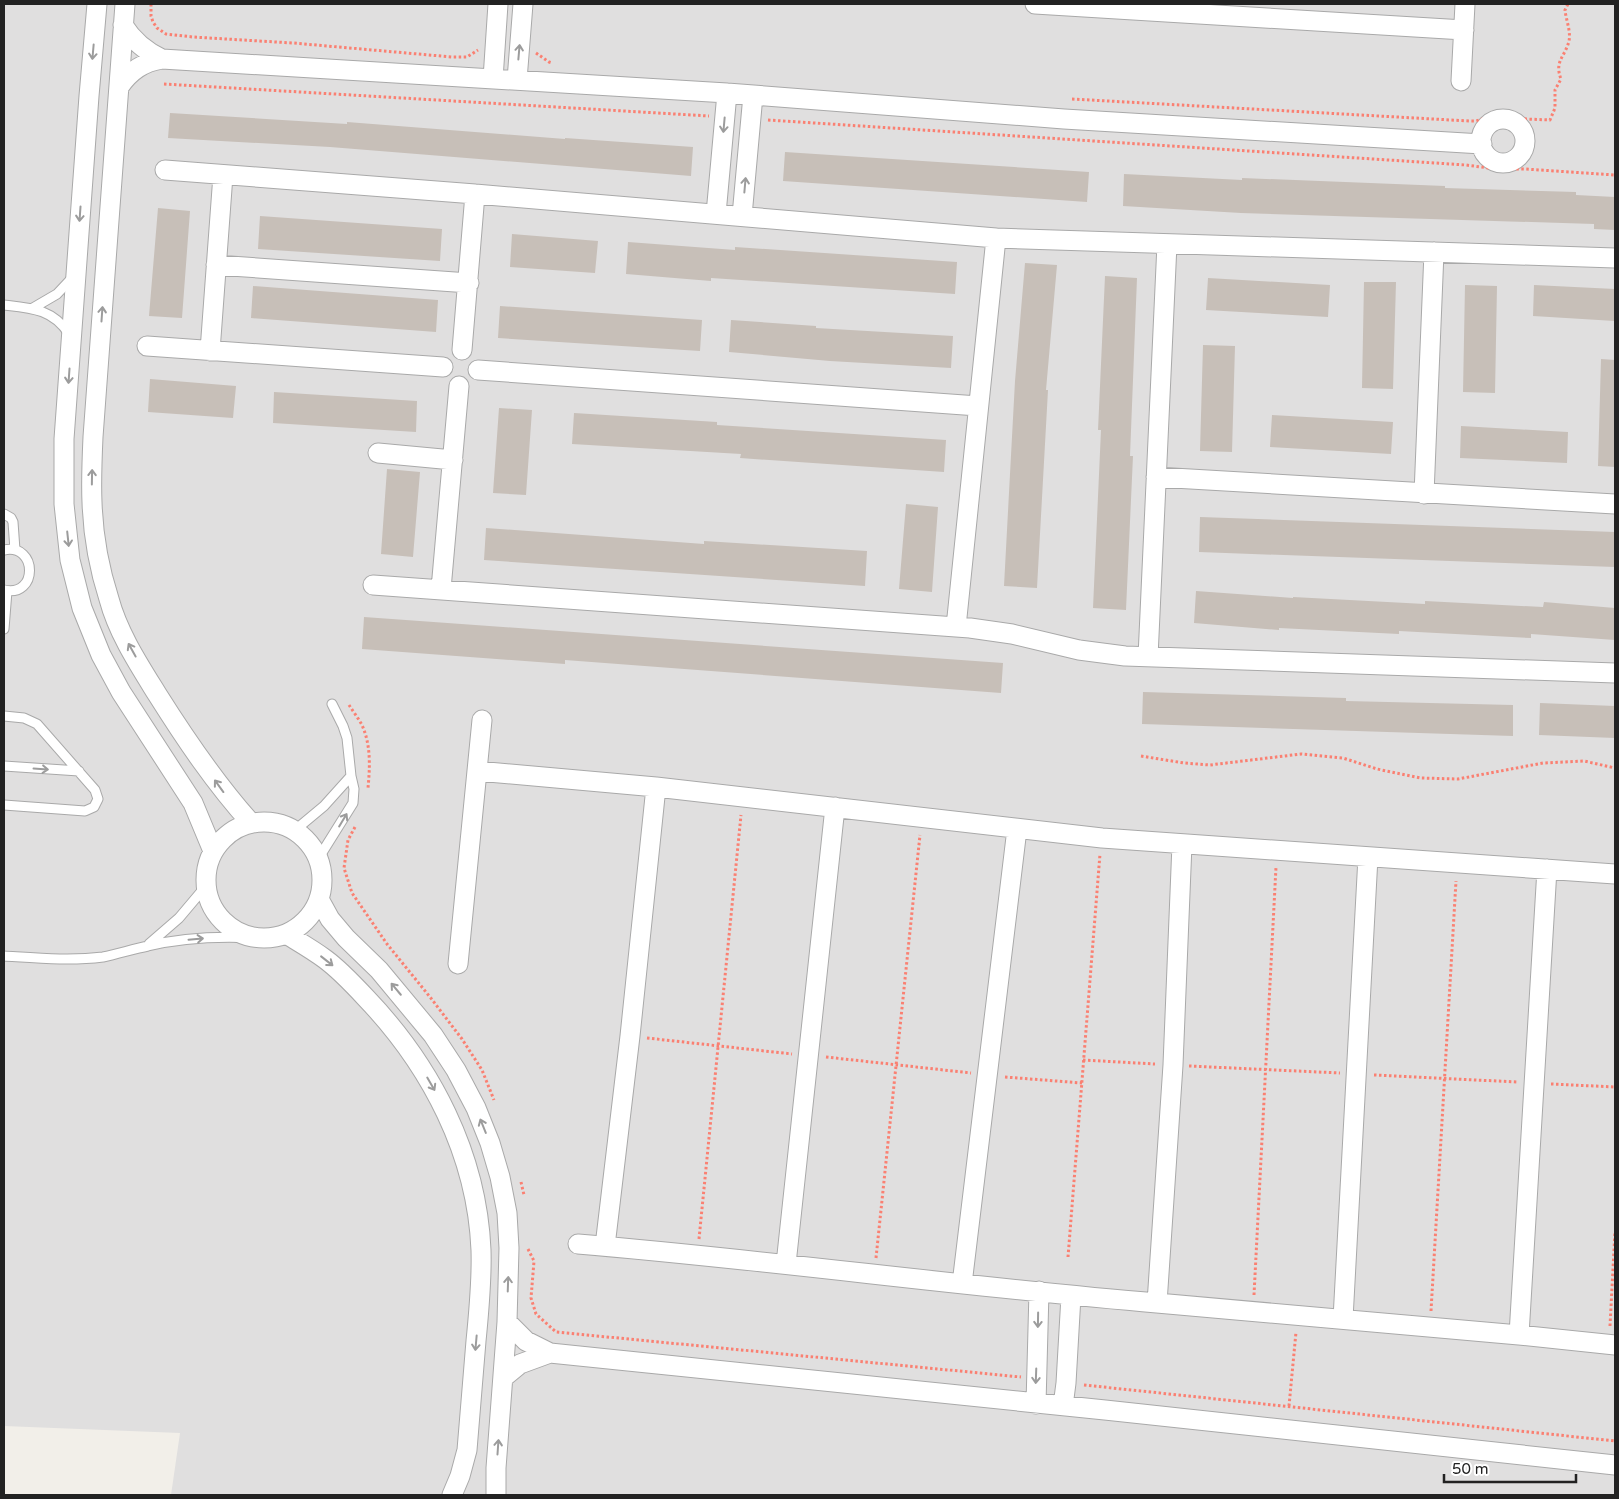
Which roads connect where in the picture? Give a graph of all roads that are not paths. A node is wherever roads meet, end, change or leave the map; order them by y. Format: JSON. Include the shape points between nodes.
{"nodes":[{"id":1,"x":97,"y":4,"type":"edge"},
{"id":2,"x":125,"y":4,"type":"edge"},
{"id":3,"x":498,"y":4,"type":"edge"},
{"id":4,"x":523,"y":4,"type":"edge"},
{"id":5,"x":1035,"y":4,"type":"edge"},
{"id":6,"x":1464,"y":4,"type":"edge"},
{"id":7,"x":1214,"y":9,"type":"edge"},
{"id":8,"x":123,"y":25,"type":"junction"},
{"id":9,"x":1464,"y":30,"type":"junction"},
{"id":10,"x":162,"y":59,"type":"junction"},
{"id":11,"x":493,"y":79,"type":"junction"},
{"id":12,"x":517,"y":80,"type":"junction"},
{"id":13,"x":1462,"y":81,"type":"dead end"},
{"id":14,"x":119,"y":87,"type":"junction"},
{"id":15,"x":727,"y":93,"type":"junction"},
{"id":16,"x":753,"y":95,"type":"junction"},
{"id":17,"x":1482,"y":144,"type":"dead end"},
{"id":18,"x":165,"y":170,"type":"dead end"},
{"id":19,"x":223,"y":175,"type":"junction"},
{"id":20,"x":475,"y":194,"type":"junction"},
{"id":21,"x":716,"y":214,"type":"junction"},
{"id":22,"x":742,"y":216,"type":"junction"},
{"id":23,"x":996,"y":238,"type":"junction"},
{"id":24,"x":1167,"y":244,"type":"junction"},
{"id":25,"x":1434,"y":252,"type":"junction"},
{"id":26,"x":1615,"y":258,"type":"edge"},
{"id":27,"x":216,"y":264,"type":"junction"},
{"id":28,"x":76,"y":274,"type":"junction"},
{"id":29,"x":469,"y":283,"type":"junction"},
{"id":30,"x":4,"y":305,"type":"edge"},
{"id":31,"x":33,"y":308,"type":"junction"},
{"id":32,"x":71,"y":339,"type":"junction"},
{"id":33,"x":146,"y":346,"type":"dead end"},
{"id":34,"x":462,"y":350,"type":"junction"},
{"id":35,"x":210,"y":351,"type":"junction"},
{"id":36,"x":442,"y":367,"type":"junction"},
{"id":37,"x":478,"y":370,"type":"junction"},
{"id":38,"x":459,"y":386,"type":"junction"},
{"id":39,"x":978,"y":406,"type":"junction"},
{"id":40,"x":378,"y":453,"type":"dead end"},
{"id":41,"x":453,"y":460,"type":"junction"},
{"id":42,"x":1156,"y":477,"type":"junction"},
{"id":43,"x":1424,"y":494,"type":"junction"},
{"id":44,"x":1615,"y":504,"type":"edge"},
{"id":45,"x":4,"y":514,"type":"edge"},
{"id":46,"x":4,"y":550,"type":"edge"},
{"id":47,"x":15,"y":550,"type":"junction"},
{"id":48,"x":373,"y":585,"type":"dead end"},
{"id":49,"x":440,"y":589,"type":"junction"},
{"id":50,"x":5,"y":591,"type":"edge"},
{"id":51,"x":956,"y":626,"type":"junction"},
{"id":52,"x":4,"y":629,"type":"edge"},
{"id":53,"x":1148,"y":657,"type":"junction"},
{"id":54,"x":1615,"y":673,"type":"edge"},
{"id":55,"x":332,"y":704,"type":"dead end"},
{"id":56,"x":4,"y":716,"type":"edge"},
{"id":57,"x":482,"y":720,"type":"dead end"},
{"id":58,"x":4,"y":766,"type":"edge"},
{"id":59,"x":79,"y":771,"type":"junction"},
{"id":60,"x":477,"y":771,"type":"junction"},
{"id":61,"x":351,"y":776,"type":"junction"},
{"id":62,"x":656,"y":787,"type":"junction"},
{"id":63,"x":4,"y":805,"type":"edge"},
{"id":64,"x":835,"y":807,"type":"junction"},
{"id":65,"x":251,"y":823,"type":"junction"},
{"id":66,"x":1017,"y":828,"type":"junction"},
{"id":67,"x":294,"y":831,"type":"junction"},
{"id":68,"x":1182,"y":844,"type":"junction"},
{"id":69,"x":213,"y":851,"type":"junction"},
{"id":70,"x":1368,"y":857,"type":"junction"},
{"id":71,"x":318,"y":859,"type":"junction"},
{"id":72,"x":1547,"y":870,"type":"junction"},
{"id":73,"x":1615,"y":874,"type":"edge"},
{"id":74,"x":206,"y":886,"type":"junction"},
{"id":75,"x":319,"y":899,"type":"junction"},
{"id":76,"x":286,"y":934,"type":"junction"},
{"id":77,"x":258,"y":938,"type":"junction"},
{"id":78,"x":147,"y":946,"type":"junction"},
{"id":79,"x":4,"y":956,"type":"edge"},
{"id":80,"x":458,"y":964,"type":"dead end"},
{"id":81,"x":578,"y":1244,"type":"dead end"},
{"id":82,"x":605,"y":1246,"type":"junction"},
{"id":83,"x":786,"y":1264,"type":"junction"},
{"id":84,"x":962,"y":1284,"type":"junction"},
{"id":85,"x":1038,"y":1291,"type":"junction"},
{"id":86,"x":1071,"y":1296,"type":"junction"},
{"id":87,"x":1157,"y":1303,"type":"junction"},
{"id":88,"x":1343,"y":1319,"type":"junction"},
{"id":89,"x":507,"y":1322,"type":"junction"},
{"id":90,"x":1519,"y":1334,"type":"junction"},
{"id":91,"x":1612,"y":1345,"type":"edge"},
{"id":92,"x":550,"y":1353,"type":"junction"},
{"id":93,"x":503,"y":1378,"type":"junction"},
{"id":94,"x":1036,"y":1404,"type":"junction"},
{"id":95,"x":1063,"y":1406,"type":"junction"},
{"id":96,"x":1615,"y":1465,"type":"edge"},
{"id":97,"x":452,"y":1495,"type":"edge"},
{"id":98,"x":496,"y":1495,"type":"edge"}],
"edges":[{"from":1,"to":28,"type":"street","one_way":true},
{"from":2,"to":8,"type":"street"},
{"from":3,"to":11,"type":"street"},
{"from":12,"to":4,"type":"street","one_way":true},
{"from":5,"to":7,"type":"street"},
{"from":6,"to":9,"type":"street"},
{"from":7,"to":9,"type":"street"},
{"from":8,"to":10,"type":"street","via":[[144,49]]},
{"from":8,"to":14,"type":"street"},
{"from":9,"to":13,"type":"street"},
{"from":10,"to":11,"type":"street"},
{"from":10,"to":14,"type":"street","via":[[142,65]]},
{"from":11,"to":12,"type":"street"},
{"from":12,"to":15,"type":"street"},
{"from":65,"to":14,"type":"street","one_way":true,"via":[[199,758],[145,675],[109,601],[98,554],[92,502],[93,437]]},
{"from":15,"to":16,"type":"street"},
{"from":15,"to":21,"type":"street","one_way":true},
{"from":16,"to":17,"type":"street","via":[[1064,119]]},
{"from":22,"to":16,"type":"street","one_way":true},
{"from":18,"to":19,"type":"street"},
{"from":19,"to":20,"type":"street"},
{"from":19,"to":27,"type":"street"},
{"from":20,"to":21,"type":"street"},
{"from":20,"to":29,"type":"street"},
{"from":21,"to":22,"type":"street"},
{"from":22,"to":23,"type":"street"},
{"from":23,"to":24,"type":"street"},
{"from":23,"to":39,"type":"street"},
{"from":24,"to":25,"type":"street"},
{"from":24,"to":42,"type":"street"},
{"from":25,"to":26,"type":"street"},
{"from":25,"to":43,"type":"street"},
{"from":27,"to":29,"type":"street"},
{"from":27,"to":35,"type":"street"},
{"from":28,"to":31,"type":"lane","via":[[57,294]]},
{"from":28,"to":32,"type":"street"},
{"from":29,"to":34,"type":"street"},
{"from":30,"to":31,"type":"lane"},
{"from":31,"to":32,"type":"lane","via":[[56,320]]},
{"from":32,"to":69,"type":"street","one_way":true,"via":[[64,440],[64,504],[70,560],[82,608],[101,655],[121,692],[193,803]]},
{"from":33,"to":35,"type":"street"},
{"from":34,"to":36,"type":"street","via":[[451,353]]},
{"from":34,"to":37,"type":"street","via":[[472,354]]},
{"from":35,"to":36,"type":"street"},
{"from":36,"to":38,"type":"street","via":[[445,378]]},
{"from":37,"to":38,"type":"street","via":[[470,384]]},
{"from":37,"to":39,"type":"street"},
{"from":38,"to":41,"type":"street"},
{"from":39,"to":51,"type":"street"},
{"from":40,"to":41,"type":"street"},
{"from":41,"to":49,"type":"street"},
{"from":42,"to":43,"type":"street"},
{"from":42,"to":53,"type":"street"},
{"from":43,"to":44,"type":"street"},
{"from":45,"to":47,"type":"lane","via":[[13,522]]},
{"from":46,"to":47,"type":"lane"},
{"from":47,"to":50,"type":"lane","via":[[29,564],[29,578],[20,588]]},
{"from":48,"to":49,"type":"street"},
{"from":49,"to":51,"type":"street"},
{"from":50,"to":52,"type":"lane"},
{"from":51,"to":53,"type":"street","via":[[1012,634],[1079,650]]},
{"from":53,"to":54,"type":"street"},
{"from":55,"to":61,"type":"lane","via":[[347,738]]},
{"from":56,"to":59,"type":"lane","via":[[24,718],[38,724]]},
{"from":57,"to":60,"type":"street"},
{"from":58,"to":59,"type":"lane","one_way":true},
{"from":59,"to":63,"type":"lane","via":[[98,794],[97,804],[90,810]]},
{"from":60,"to":62,"type":"street"},
{"from":60,"to":80,"type":"street"},
{"from":61,"to":67,"type":"lane","via":[[324,806]]},
{"from":71,"to":61,"type":"lane","one_way":true,"via":[[353,803]]},
{"from":62,"to":64,"type":"street"},
{"from":62,"to":82,"type":"street"},
{"from":64,"to":66,"type":"street"},
{"from":64,"to":83,"type":"street"},
{"from":65,"to":67,"type":"street","via":[[273,823]]},
{"from":65,"to":69,"type":"street","via":[[229,833]]},
{"from":66,"to":68,"type":"street"},
{"from":66,"to":84,"type":"street"},
{"from":67,"to":71,"type":"street","via":[[304,838]]},
{"from":68,"to":70,"type":"street"},
{"from":68,"to":87,"type":"street","via":[[1173,1065]]},
{"from":69,"to":74,"type":"street","via":[[208,862]]},
{"from":70,"to":72,"type":"street"},
{"from":70,"to":88,"type":"street"},
{"from":71,"to":75,"type":"street","via":[[322,886]]},
{"from":72,"to":73,"type":"street"},
{"from":72,"to":90,"type":"street"},
{"from":74,"to":77,"type":"street","via":[[214,911],[223,922],[245,935]]},
{"from":74,"to":78,"type":"lane","via":[[179,918]]},
{"from":75,"to":76,"type":"street","via":[[312,914]]},
{"from":89,"to":75,"type":"street","one_way":true,"via":[[507,1213],[490,1143],[476,1108],[433,1035],[379,970],[330,919]]},
{"from":76,"to":77,"type":"street"},
{"from":76,"to":97,"type":"street","one_way":true,"via":[[324,958],[386,1018],[447,1112],[471,1180],[478,1215],[480,1285],[467,1450]]},
{"from":78,"to":77,"type":"lane","one_way":true,"via":[[214,937]]},
{"from":78,"to":79,"type":"lane","via":[[88,958]]},
{"from":81,"to":82,"type":"street"},
{"from":82,"to":83,"type":"street"},
{"from":83,"to":84,"type":"street"},
{"from":84,"to":85,"type":"street"},
{"from":85,"to":86,"type":"street"},
{"from":85,"to":94,"type":"street","one_way":true},
{"from":86,"to":87,"type":"street"},
{"from":86,"to":95,"type":"street"},
{"from":87,"to":88,"type":"street"},
{"from":88,"to":90,"type":"street"},
{"from":89,"to":92,"type":"street","via":[[526,1341]]},
{"from":89,"to":93,"type":"street"},
{"from":90,"to":91,"type":"street"},
{"from":92,"to":93,"type":"street","via":[[529,1359]]},
{"from":92,"to":94,"type":"street"},
{"from":98,"to":93,"type":"street","one_way":true},
{"from":94,"to":95,"type":"street"},
{"from":95,"to":96,"type":"street"}]}
